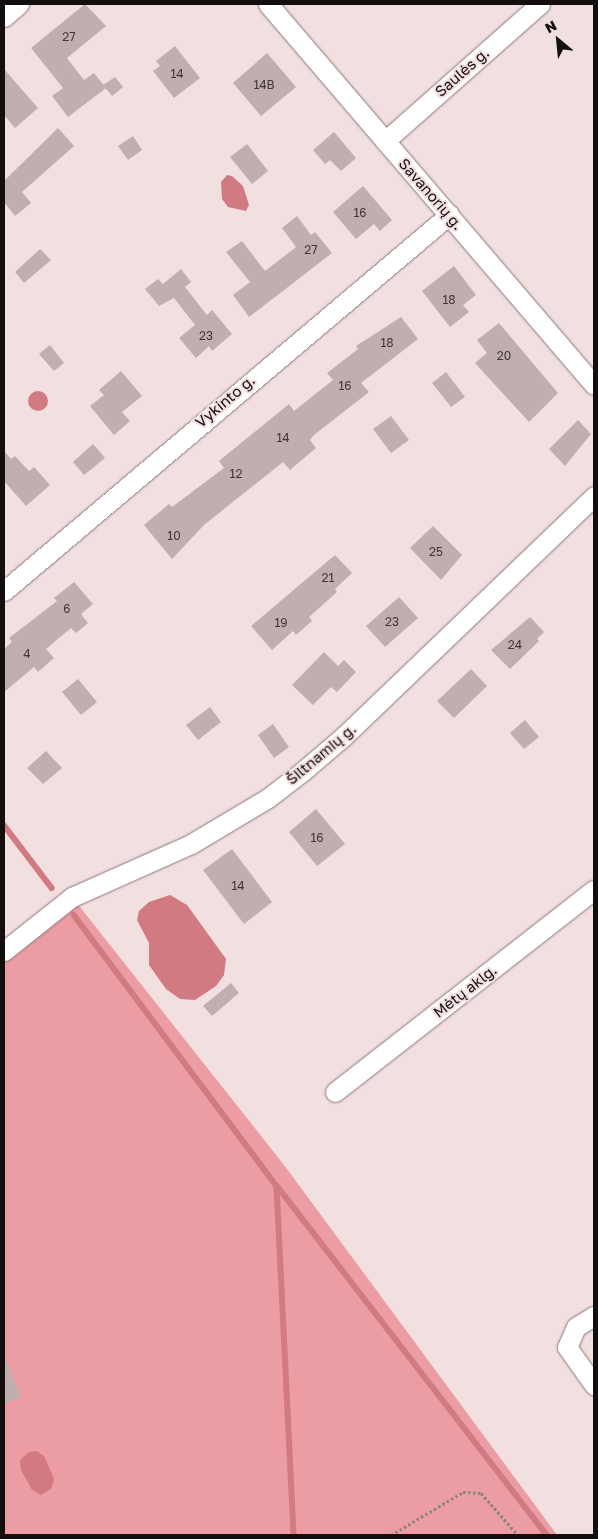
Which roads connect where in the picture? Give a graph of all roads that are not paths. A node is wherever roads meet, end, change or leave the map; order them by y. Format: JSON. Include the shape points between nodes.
{"nodes":[{"id":1,"x":19,"y":4,"type":"edge"},
{"id":2,"x":268,"y":4,"type":"edge"},
{"id":3,"x":540,"y":4,"type":"edge"},
{"id":4,"x":4,"y":17,"type":"edge"},
{"id":5,"x":385,"y":141,"type":"junction"},
{"id":6,"x":449,"y":216,"type":"junction"},
{"id":7,"x":594,"y":385,"type":"edge"},
{"id":8,"x":594,"y":496,"type":"edge"},
{"id":9,"x":4,"y":591,"type":"edge"},
{"id":10,"x":594,"y":890,"type":"edge"},
{"id":11,"x":4,"y":951,"type":"edge"},
{"id":12,"x":335,"y":1092,"type":"dead end"},
{"id":13,"x":594,"y":1316,"type":"edge"},
{"id":14,"x":594,"y":1385,"type":"edge"}],
"edges":[{"from":1,"to":4,"type":"street"},
{"from":2,"to":5,"type":"street","name":"Savanorių g."},
{"from":3,"to":5,"type":"street","name":"Saulės g."},
{"from":5,"to":6,"type":"street","name":"Savanorių g."},
{"from":6,"to":7,"type":"street","name":"Savanorių g."},
{"from":6,"to":9,"type":"street","name":"Vykinto g."},
{"from":8,"to":11,"type":"street","name":"Šiltnamių g.","via":[[303,772],[268,798],[191,844],[72,897]]},
{"from":10,"to":12,"type":"street","name":"Mėtų aklg."},
{"from":13,"to":14,"type":"street","via":[[576,1327],[568,1347]]}]}
